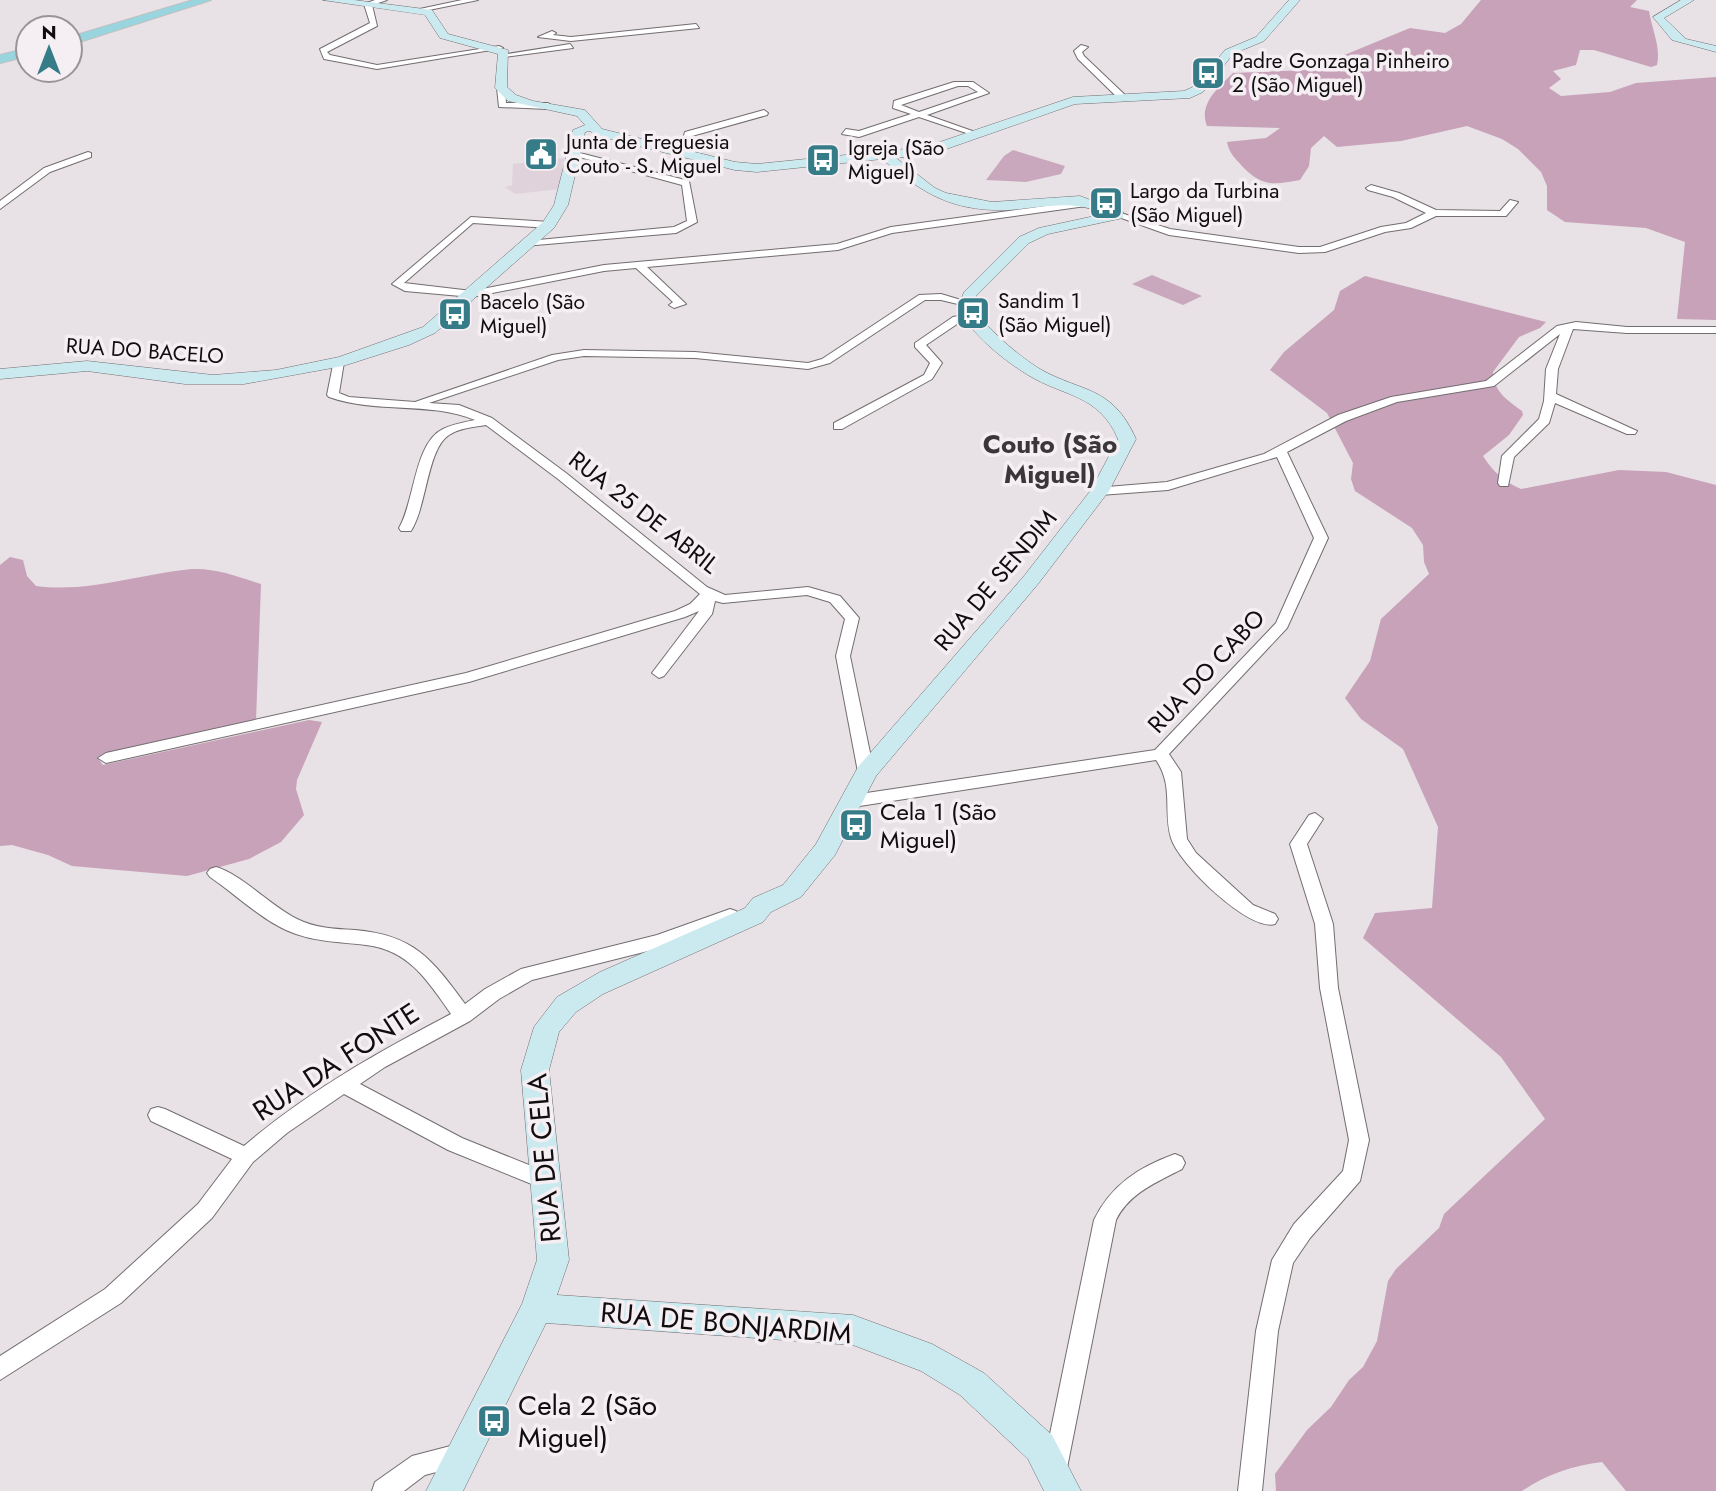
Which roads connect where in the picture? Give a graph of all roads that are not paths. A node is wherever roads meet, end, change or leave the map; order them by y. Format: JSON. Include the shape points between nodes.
{"nodes":[{"id":1,"x":205,"y":0,"type":"edge"},
{"id":2,"x":328,"y":0,"type":"edge"},
{"id":3,"x":383,"y":0,"type":"edge"},
{"id":4,"x":474,"y":0,"type":"edge"},
{"id":5,"x":1295,"y":0,"type":"edge"},
{"id":6,"x":1689,"y":0,"type":"edge"},
{"id":7,"x":368,"y":4,"type":"junction"},
{"id":8,"x":419,"y":9,"type":"junction"},
{"id":9,"x":696,"y":26,"type":"dead end"},
{"id":10,"x":552,"y":33,"type":"dead end"},
{"id":11,"x":84,"y":37,"type":"edge"},
{"id":12,"x":603,"y":37,"type":"junction"},
{"id":13,"x":1084,"y":47,"type":"dead end"},
{"id":14,"x":1716,"y":49,"type":"edge"},
{"id":15,"x":502,"y":52,"type":"junction"},
{"id":16,"x":1122,"y":97,"type":"junction"},
{"id":17,"x":764,"y":113,"type":"dead end"},
{"id":18,"x":919,"y":115,"type":"junction"},
{"id":19,"x":594,"y":129,"type":"junction"},
{"id":20,"x":859,"y":134,"type":"dead end"},
{"id":21,"x":975,"y":135,"type":"junction"},
{"id":22,"x":576,"y":146,"type":"junction"},
{"id":23,"x":683,"y":153,"type":"junction"},
{"id":24,"x":88,"y":155,"type":"dead end"},
{"id":25,"x":887,"y":157,"type":"junction"},
{"id":26,"x":1371,"y":188,"type":"dead end"},
{"id":27,"x":1513,"y":202,"type":"dead end"},
{"id":28,"x":1093,"y":203,"type":"junction"},
{"id":29,"x":0,"y":206,"type":"edge"},
{"id":30,"x":1434,"y":213,"type":"junction"},
{"id":31,"x":1118,"y":215,"type":"junction"},
{"id":32,"x":549,"y":225,"type":"junction"},
{"id":33,"x":528,"y":244,"type":"junction"},
{"id":34,"x":639,"y":265,"type":"junction"},
{"id":35,"x":472,"y":294,"type":"junction"},
{"id":36,"x":674,"y":305,"type":"dead end"},
{"id":37,"x":968,"y":310,"type":"junction"},
{"id":38,"x":1569,"y":326,"type":"junction"},
{"id":39,"x":1716,"y":330,"type":"edge"},
{"id":40,"x":338,"y":362,"type":"junction"},
{"id":41,"x":0,"y":374,"type":"edge"},
{"id":42,"x":1550,"y":396,"type":"junction"},
{"id":43,"x":416,"y":404,"type":"junction"},
{"id":44,"x":488,"y":421,"type":"junction"},
{"id":45,"x":838,"y":426,"type":"dead end"},
{"id":46,"x":1631,"y":431,"type":"dead end"},
{"id":47,"x":1280,"y":450,"type":"junction"},
{"id":48,"x":1504,"y":483,"type":"dead end"},
{"id":49,"x":1100,"y":491,"type":"junction"},
{"id":50,"x":406,"y":528,"type":"dead end"},
{"id":51,"x":710,"y":593,"type":"junction"},
{"id":52,"x":659,"y":673,"type":"dead end"},
{"id":53,"x":1160,"y":754,"type":"junction"},
{"id":54,"x":106,"y":758,"type":"dead end"},
{"id":55,"x":866,"y":772,"type":"junction"},
{"id":56,"x":852,"y":801,"type":"junction"},
{"id":57,"x":1315,"y":819,"type":"dead end"},
{"id":58,"x":216,"y":873,"type":"dead end"},
{"id":59,"x":762,"y":905,"type":"junction"},
{"id":60,"x":1269,"y":919,"type":"dead end"},
{"id":61,"x":463,"y":1016,"type":"junction"},
{"id":62,"x":343,"y":1084,"type":"junction"},
{"id":63,"x":158,"y":1115,"type":"dead end"},
{"id":64,"x":246,"y":1156,"type":"junction"},
{"id":65,"x":1175,"y":1163,"type":"dead end"},
{"id":66,"x":544,"y":1180,"type":"junction"},
{"id":67,"x":537,"y":1308,"type":"junction"},
{"id":68,"x":0,"y":1368,"type":"edge"},
{"id":69,"x":462,"y":1455,"type":"junction"},
{"id":70,"x":1059,"y":1482,"type":"edge"},
{"id":71,"x":384,"y":1491,"type":"edge"},
{"id":72,"x":444,"y":1491,"type":"edge"},
{"id":73,"x":1250,"y":1491,"type":"edge"}],
"edges":[{"from":1,"to":11,"type":"main road"},
{"from":2,"to":7,"type":"street"},
{"from":3,"to":7,"type":"street"},
{"from":4,"to":8,"type":"street"},
{"from":5,"to":16,"type":"street","via":[[1260,39],[1229,52],[1199,89],[1169,97]]},
{"from":6,"to":14,"type":"street","via":[[1658,17],[1676,40]]},
{"from":7,"to":8,"type":"street"},
{"from":7,"to":15,"type":"street","via":[[374,24],[323,51],[327,57],[377,67]]},
{"from":8,"to":15,"type":"street","via":[[431,15],[444,36]]},
{"from":9,"to":12,"type":"street"},
{"from":10,"to":12,"type":"street","via":[[542,37]]},
{"from":12,"to":15,"type":"street"},
{"from":13,"to":16,"type":"street","via":[[1078,51],[1081,57]]},
{"from":15,"to":19,"type":"street","via":[[501,88],[512,98],[581,113]]},
{"from":16,"to":21,"type":"street","via":[[1073,101]]},
{"from":17,"to":23,"type":"street","via":[[688,134]]},
{"from":18,"to":18,"type":"street","via":[[897,103],[957,84],[985,90]]},
{"from":18,"to":20,"type":"street"},
{"from":18,"to":21,"type":"street"},
{"from":19,"to":22,"type":"street"},
{"from":19,"to":23,"type":"street"},
{"from":21,"to":25,"type":"street","via":[[928,151]]},
{"from":22,"to":32,"type":"street","name":"RUA DO BACELO","via":[[561,205]]},
{"from":22,"to":33,"type":"street","via":[[687,183],[692,222],[676,230]]},
{"from":23,"to":25,"type":"street","via":[[757,168]]},
{"from":24,"to":29,"type":"street","via":[[47,170]]},
{"from":25,"to":28,"type":"street","via":[[942,196],[992,206],[1069,200]]},
{"from":26,"to":30,"type":"street"},
{"from":27,"to":30,"type":"street","via":[[1503,214]]},
{"from":28,"to":31,"type":"street"},
{"from":28,"to":34,"type":"street","via":[[891,230],[838,247]]},
{"from":30,"to":31,"type":"street","via":[[1408,226],[1321,250],[1169,232]]},
{"from":31,"to":37,"type":"street","via":[[1044,231],[1024,240],[969,295]]},
{"from":32,"to":33,"type":"street","name":"RUA DO BACELO"},
{"from":32,"to":35,"type":"street","via":[[471,220],[397,284]]},
{"from":33,"to":35,"type":"street","name":"RUA DO BACELO"},
{"from":34,"to":35,"type":"street"},
{"from":34,"to":36,"type":"street","via":[[681,304]]},
{"from":35,"to":40,"type":"street","name":"RUA DO BACELO","via":[[415,338]]},
{"from":37,"to":43,"type":"street","via":[[940,297],[923,297],[826,361],[808,366],[695,355],[584,353],[556,357]]},
{"from":37,"to":45,"type":"street","via":[[919,345],[936,363],[928,377]]},
{"from":37,"to":49,"type":"street","name":"RUA DE SENDIM","via":[[1034,372],[1091,395],[1120,423],[1127,439]]},
{"from":38,"to":39,"type":"street"},
{"from":38,"to":42,"type":"street","via":[[1552,369]]},
{"from":38,"to":47,"type":"street","via":[[1554,331],[1490,384],[1395,399],[1342,418]]},
{"from":40,"to":41,"type":"street","name":"RUA DO BACELO","via":[[209,380],[94,366]]},
{"from":40,"to":43,"type":"street","name":"RUA 25 DE ABRIL","via":[[333,395]]},
{"from":42,"to":46,"type":"street"},
{"from":42,"to":48,"type":"street","via":[[1545,420],[1508,456]]},
{"from":43,"to":44,"type":"street","name":"RUA 25 DE ABRIL","via":[[459,409]]},
{"from":44,"to":50,"type":"street","via":[[435,439],[429,447],[418,508]]},
{"from":44,"to":51,"type":"street","name":"RUA 25 DE ABRIL"},
{"from":47,"to":49,"type":"street","via":[[1168,485]]},
{"from":47,"to":53,"type":"street","name":"RUA DO CABO","via":[[1321,538],[1282,625]]},
{"from":49,"to":55,"type":"street","name":"RUA DE SENDIM","via":[[1031,580]]},
{"from":51,"to":52,"type":"street","via":[[705,614]]},
{"from":51,"to":54,"type":"street","via":[[680,614],[469,677]]},
{"from":51,"to":55,"type":"street","name":"RUA 25 DE ABRIL","via":[[723,599],[808,592],[835,599],[852,618],[843,656]]},
{"from":53,"to":56,"type":"street","name":"RUA DO CABO"},
{"from":53,"to":60,"type":"street","via":[[1173,772],[1179,839],[1184,848],[1247,910]]},
{"from":55,"to":56,"type":"street","name":"RUA DE SENDIM"},
{"from":56,"to":59,"type":"street","name":"RUA DE CELA","via":[[826,849],[792,891]]},
{"from":57,"to":73,"type":"street","via":[[1298,844],[1324,924],[1329,988],[1360,1140],[1353,1175],[1302,1231],[1283,1260],[1267,1331]]},
{"from":58,"to":61,"type":"street","via":[[300,929],[396,943],[413,951]]},
{"from":59,"to":61,"type":"street","name":"RUA DA FONTE","via":[[660,941],[527,974]]},
{"from":59,"to":66,"type":"street","name":"RUA DE CELA","via":[[754,915],[626,972],[554,1016],[538,1048],[535,1070]]},
{"from":61,"to":62,"type":"street","name":"RUA DA FONTE"},
{"from":62,"to":64,"type":"street","name":"RUA DA FONTE"},
{"from":62,"to":66,"type":"street","via":[[455,1144]]},
{"from":63,"to":64,"type":"street"},
{"from":64,"to":68,"type":"street","name":"RUA DA FONTE","via":[[205,1211],[113,1296]]},
{"from":65,"to":70,"type":"street","via":[[1123,1191],[1112,1202],[1105,1220]]},
{"from":66,"to":67,"type":"street","name":"RUA DE CELA","via":[[553,1259]]},
{"from":67,"to":69,"type":"street","name":"RUA DE CELA"},
{"from":67,"to":70,"type":"street","name":"RUA DE BONJARDIM","via":[[853,1330],[932,1360],[972,1384],[1040,1447]]},
{"from":69,"to":71,"type":"street","via":[[421,1464]]},
{"from":69,"to":72,"type":"street","name":"RUA DE CELA"}]}
